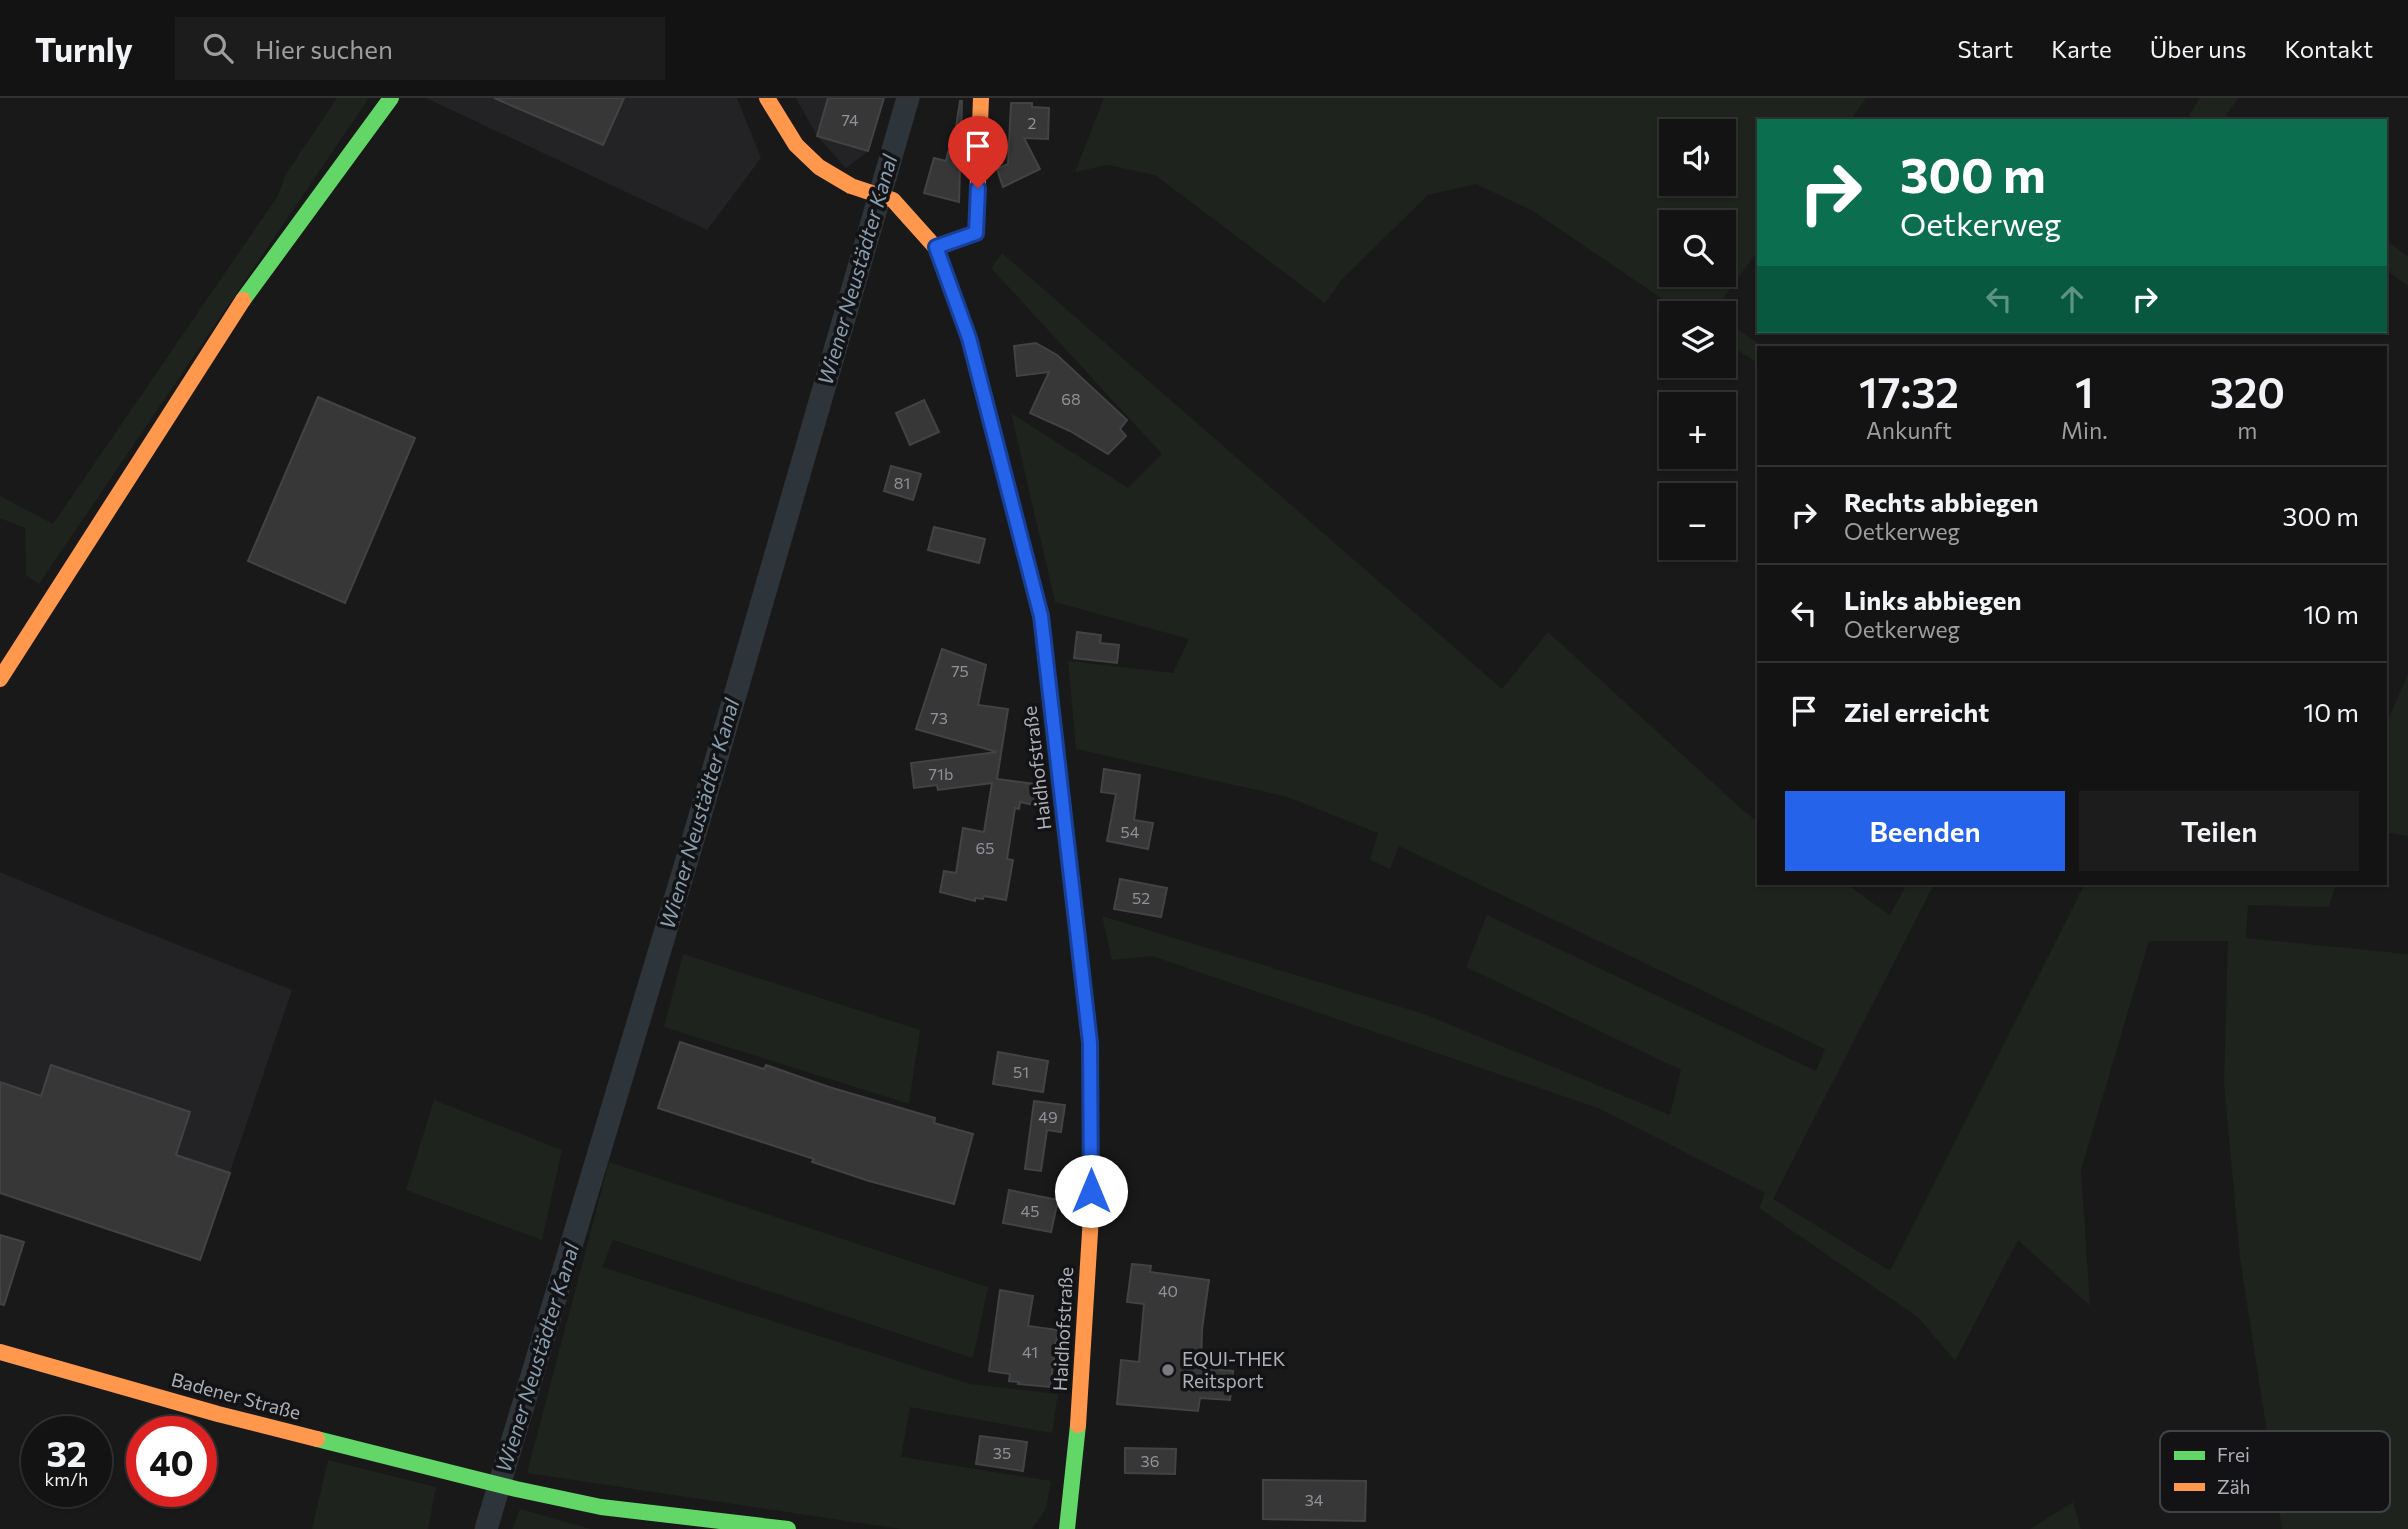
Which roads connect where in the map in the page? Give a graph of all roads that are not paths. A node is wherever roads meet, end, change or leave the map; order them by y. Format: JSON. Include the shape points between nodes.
{"nodes":[{"id":1,"x":391,"y":98,"type":"edge"},
{"id":2,"x":767,"y":98,"type":"edge"},
{"id":3,"x":981,"y":98,"type":"edge"},
{"id":4,"x":936,"y":247,"type":"junction"},
{"id":5,"x":0,"y":679,"type":"edge"},
{"id":6,"x":0,"y":1352,"type":"edge"},
{"id":7,"x":601,"y":1507,"type":"junction"},
{"id":8,"x":662,"y":1529,"type":"edge"},
{"id":9,"x":788,"y":1529,"type":"edge"},
{"id":10,"x":1067,"y":1529,"type":"edge"}],
"edges":[{"from":1,"to":5,"type":"street","via":[[254,282]]},
{"from":2,"to":4,"type":"street","name":"Haidhofstraße","via":[[796,145],[819,167],[851,186],[893,200]]},
{"from":3,"to":4,"type":"street","via":[[976,233]]},
{"from":4,"to":10,"type":"street","name":"Haidhofstraße","via":[[969,338],[1041,616],[1090,1043],[1091,1216],[1076,1462]]},
{"from":6,"to":7,"type":"street","name":"Badener Straße","via":[[218,1414]]},
{"from":7,"to":8,"type":"street"},
{"from":7,"to":9,"type":"street"}]}
